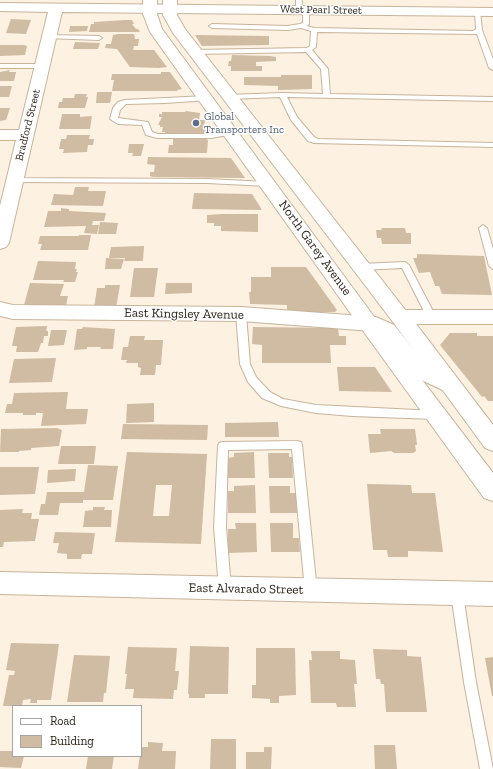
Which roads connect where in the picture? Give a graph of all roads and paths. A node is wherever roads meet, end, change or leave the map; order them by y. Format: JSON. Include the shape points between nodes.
{"nodes":[{"id":1,"x":8,"y":5,"type":"edge"},
{"id":2,"x":150,"y":5,"type":"edge"},
{"id":3,"x":170,"y":5,"type":"edge"},
{"id":4,"x":461,"y":6,"type":"edge"},
{"id":5,"x":301,"y":7,"type":"edge"},
{"id":6,"x":56,"y":8,"type":"junction"},
{"id":7,"x":478,"y":12,"type":"junction"},
{"id":8,"x":493,"y":12,"type":"edge"},
{"id":9,"x":212,"y":26,"type":"dead end"},
{"id":10,"x":301,"y":26,"type":"junction"},
{"id":11,"x":314,"y":30,"type":"junction"},
{"id":12,"x":479,"y":30,"type":"junction"},
{"id":13,"x":49,"y":37,"type":"junction"},
{"id":14,"x":99,"y":38,"type":"dead end"},
{"id":15,"x":308,"y":50,"type":"junction"},
{"id":16,"x":196,"y":52,"type":"junction"},
{"id":17,"x":0,"y":66,"type":"edge"},
{"id":18,"x":42,"y":66,"type":"junction"},
{"id":19,"x":493,"y":68,"type":"edge"},
{"id":20,"x":282,"y":95,"type":"junction"},
{"id":21,"x":327,"y":96,"type":"junction"},
{"id":22,"x":229,"y":97,"type":"junction"},
{"id":23,"x":206,"y":98,"type":"junction"},
{"id":24,"x":493,"y":99,"type":"edge"},
{"id":25,"x":231,"y":132,"type":"junction"},
{"id":26,"x":0,"y":135,"type":"edge"},
{"id":27,"x":25,"y":135,"type":"junction"},
{"id":28,"x":493,"y":145,"type":"edge"},
{"id":29,"x":15,"y":180,"type":"junction"},
{"id":30,"x":268,"y":184,"type":"junction"},
{"id":31,"x":4,"y":211,"type":"edge"},
{"id":32,"x":483,"y":228,"type":"dead end"},
{"id":33,"x":0,"y":243,"type":"edge"},
{"id":34,"x":493,"y":266,"type":"edge"},
{"id":35,"x":360,"y":267,"type":"junction"},
{"id":36,"x":0,"y":310,"type":"edge"},
{"id":37,"x":241,"y":314,"type":"junction"},
{"id":38,"x":431,"y":317,"type":"junction"},
{"id":39,"x":493,"y":317,"type":"edge"},
{"id":40,"x":400,"y":318,"type":"junction"},
{"id":41,"x":368,"y":323,"type":"junction"},
{"id":42,"x":451,"y":386,"type":"junction"},
{"id":43,"x":436,"y":415,"type":"junction"},
{"id":44,"x":493,"y":442,"type":"edge"},
{"id":45,"x":493,"y":491,"type":"edge"},
{"id":46,"x":0,"y":583,"type":"edge"},
{"id":47,"x":225,"y":589,"type":"junction"},
{"id":48,"x":311,"y":591,"type":"junction"},
{"id":49,"x":456,"y":594,"type":"junction"},
{"id":50,"x":493,"y":594,"type":"edge"},
{"id":51,"x":487,"y":769,"type":"edge"}],
"edges":[{"from":1,"to":6,"type":"street","name":"West Pearl Street"},
{"from":2,"to":3,"type":"street","name":"West Pearl Street"},
{"from":2,"to":6,"type":"street","name":"West Pearl Street"},
{"from":2,"to":23,"type":"main road","name":"North Garey Avenue","via":[[151,20],[155,29]]},
{"from":3,"to":5,"type":"street","name":"West Pearl Street"},
{"from":3,"to":16,"type":"main road","name":"North Garey Avenue","via":[[173,22]]},
{"from":4,"to":5,"type":"street","name":"West Pearl Street"},
{"from":4,"to":7,"type":"street","name":"West Pearl Street"},
{"from":5,"to":10,"type":"lane","via":[[306,24]]},
{"from":6,"to":13,"type":"street","name":"Bradford Street"},
{"from":7,"to":8,"type":"street","name":"West Pearl Street"},
{"from":7,"to":12,"type":"lane"},
{"from":9,"to":10,"type":"lane"},
{"from":10,"to":11,"type":"lane"},
{"from":11,"to":12,"type":"lane","via":[[474,33]]},
{"from":11,"to":15,"type":"lane","via":[[313,47]]},
{"from":12,"to":19,"type":"lane"},
{"from":13,"to":14,"type":"lane"},
{"from":13,"to":18,"type":"street","name":"Bradford Street"},
{"from":15,"to":16,"type":"lane"},
{"from":15,"to":21,"type":"lane","via":[[324,69]]},
{"from":16,"to":22,"type":"main road","name":"North Garey Avenue"},
{"from":17,"to":18,"type":"lane"},
{"from":18,"to":27,"type":"street","name":"Bradford Street"},
{"from":20,"to":21,"type":"lane"},
{"from":20,"to":22,"type":"lane"},
{"from":20,"to":28,"type":"lane","via":[[294,118],[311,139],[317,141]]},
{"from":21,"to":24,"type":"lane"},
{"from":22,"to":35,"type":"main road","name":"North Garey Avenue"},
{"from":23,"to":25,"type":"main road","name":"North Garey Avenue"},
{"from":23,"to":25,"type":"lane","via":[[125,102],[116,110],[114,119],[145,124],[152,135],[211,136]]},
{"from":25,"to":30,"type":"main road","name":"North Garey Avenue"},
{"from":26,"to":27,"type":"street"},
{"from":27,"to":29,"type":"street","name":"Bradford Street"},
{"from":29,"to":30,"type":"lane","via":[[207,181]]},
{"from":29,"to":31,"type":"street","name":"Bradford Street"},
{"from":30,"to":41,"type":"main road","name":"North Garey Avenue"},
{"from":31,"to":33,"type":"street","name":"Bradford Street"},
{"from":32,"to":34,"type":"lane"},
{"from":35,"to":38,"type":"lane","via":[[405,265]]},
{"from":35,"to":40,"type":"main road","name":"North Garey Avenue"},
{"from":36,"to":37,"type":"street","name":"East Kingsley Avenue"},
{"from":37,"to":41,"type":"street","name":"East Kingsley Avenue"},
{"from":37,"to":43,"type":"lane","via":[[245,364],[252,379],[266,395],[281,402],[316,409]]},
{"from":38,"to":39,"type":"street"},
{"from":38,"to":40,"type":"street"},
{"from":40,"to":42,"type":"main road","name":"North Garey Avenue"},
{"from":41,"to":42,"type":"street","name":"East Kingsley Avenue","via":[[383,326],[420,371]]},
{"from":41,"to":43,"type":"main road","name":"North Garey Avenue"},
{"from":42,"to":44,"type":"main road","name":"North Garey Avenue"},
{"from":43,"to":45,"type":"main road","name":"North Garey Avenue"},
{"from":46,"to":47,"type":"main road","name":"East Alvarado Street"},
{"from":47,"to":48,"type":"main road","name":"East Alvarado Street"},
{"from":47,"to":48,"type":"lane","via":[[220,527],[223,446],[297,445]]},
{"from":48,"to":49,"type":"main road","name":"East Alvarado Street"},
{"from":49,"to":50,"type":"main road","name":"East Alvarado Street"},
{"from":49,"to":51,"type":"lane"}]}
